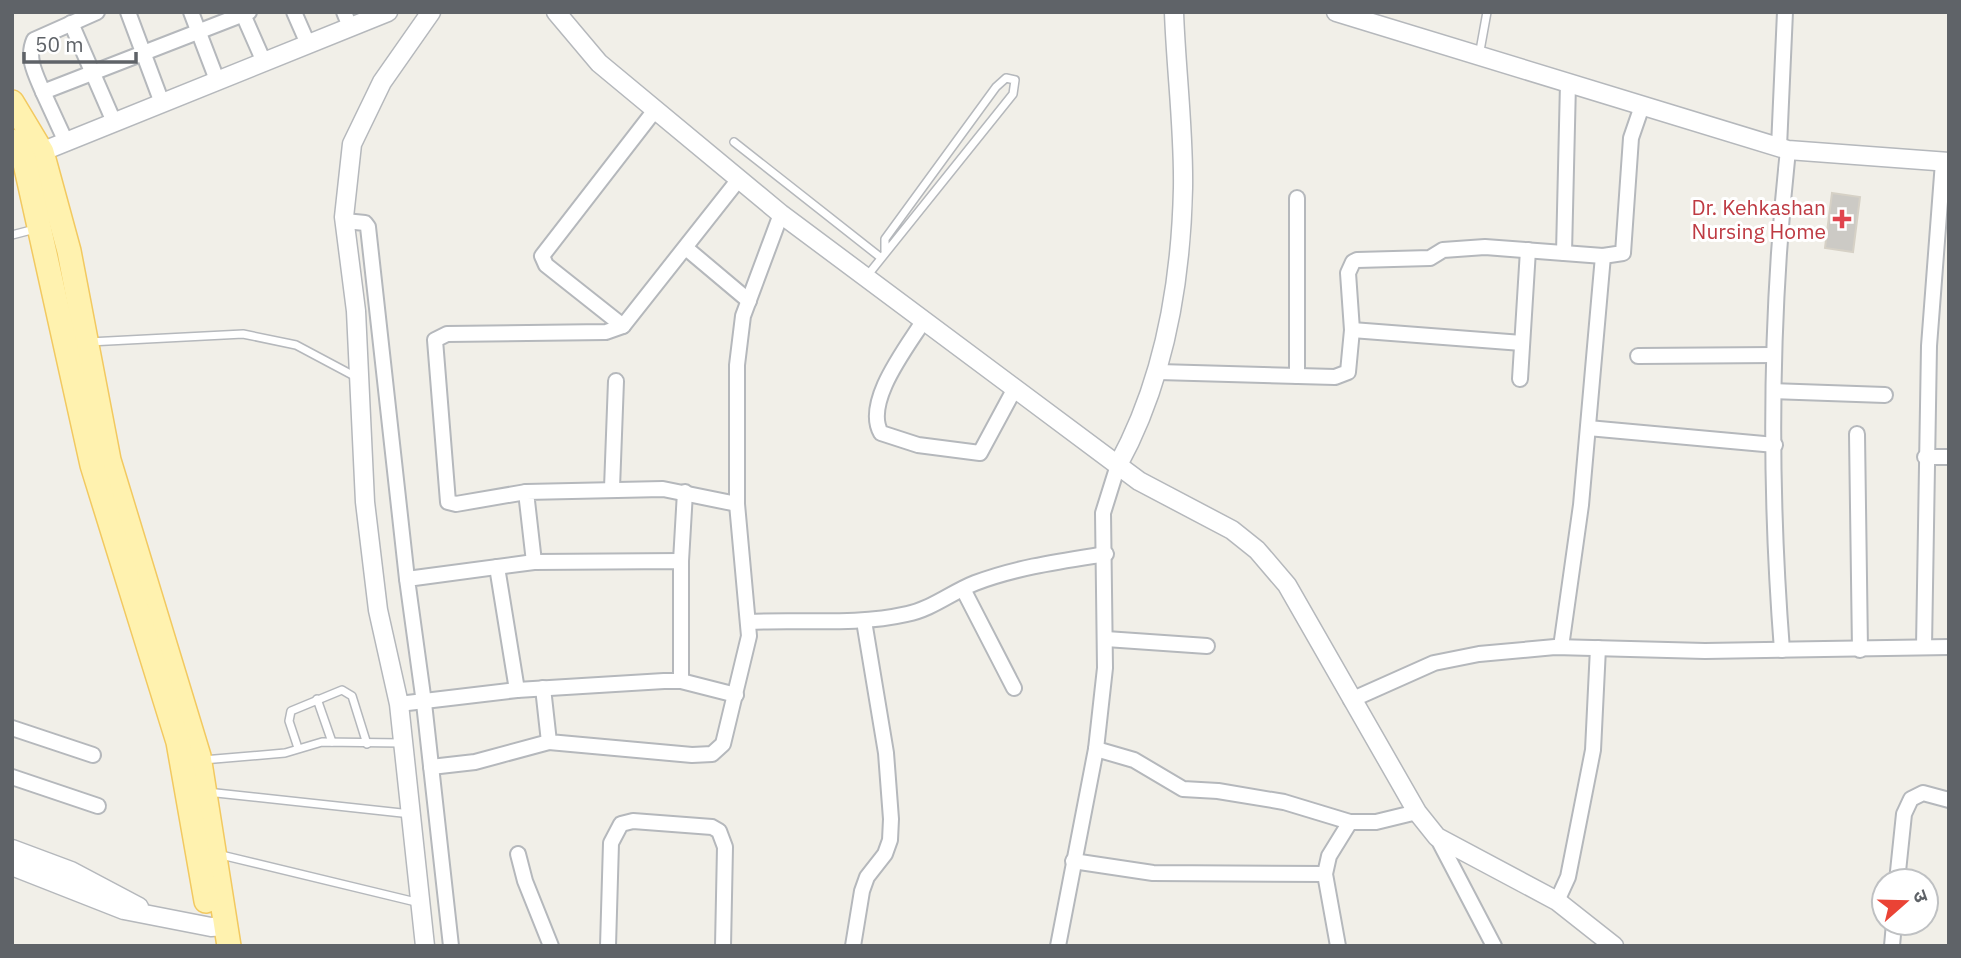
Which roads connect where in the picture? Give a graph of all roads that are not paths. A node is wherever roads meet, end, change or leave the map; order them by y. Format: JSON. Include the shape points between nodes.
{"nodes":[{"id":1,"x":97,"y":12,"type":"edge"},
{"id":2,"x":128,"y":12,"type":"edge"},
{"id":3,"x":191,"y":12,"type":"edge"},
{"id":4,"x":294,"y":12,"type":"edge"},
{"id":5,"x":388,"y":12,"type":"edge"},
{"id":6,"x":431,"y":12,"type":"edge"},
{"id":7,"x":555,"y":12,"type":"edge"},
{"id":8,"x":1174,"y":12,"type":"edge"},
{"id":9,"x":1336,"y":12,"type":"edge"},
{"id":10,"x":1487,"y":12,"type":"edge"},
{"id":11,"x":1785,"y":12,"type":"edge"},
{"id":12,"x":245,"y":13,"type":"edge"},
{"id":13,"x":347,"y":20,"type":"edge"},
{"id":14,"x":71,"y":23,"type":"junction"},
{"id":15,"x":197,"y":32,"type":"junction"},
{"id":16,"x":308,"y":44,"type":"junction"},
{"id":17,"x":142,"y":53,"type":"junction"},
{"id":18,"x":1478,"y":56,"type":"junction"},
{"id":19,"x":264,"y":62,"type":"junction"},
{"id":20,"x":93,"y":73,"type":"junction"},
{"id":21,"x":217,"y":80,"type":"junction"},
{"id":22,"x":1568,"y":83,"type":"junction"},
{"id":23,"x":43,"y":92,"type":"junction"},
{"id":24,"x":12,"y":102,"type":"edge"},
{"id":25,"x":162,"y":103,"type":"junction"},
{"id":26,"x":1642,"y":106,"type":"junction"},
{"id":27,"x":655,"y":110,"type":"junction"},
{"id":28,"x":114,"y":122,"type":"junction"},
{"id":29,"x":66,"y":142,"type":"junction"},
{"id":30,"x":734,"y":142,"type":"dead end"},
{"id":31,"x":23,"y":147,"type":"edge"},
{"id":32,"x":1784,"y":149,"type":"junction"},
{"id":33,"x":1946,"y":162,"type":"edge"},
{"id":34,"x":739,"y":179,"type":"junction"},
{"id":35,"x":1297,"y":198,"type":"dead end"},
{"id":36,"x":781,"y":214,"type":"junction"},
{"id":37,"x":355,"y":222,"type":"junction"},
{"id":38,"x":50,"y":225,"type":"junction"},
{"id":39,"x":12,"y":235,"type":"edge"},
{"id":40,"x":686,"y":248,"type":"junction"},
{"id":41,"x":1528,"y":250,"type":"junction"},
{"id":42,"x":1564,"y":253,"type":"junction"},
{"id":43,"x":883,"y":254,"type":"junction"},
{"id":44,"x":1603,"y":256,"type":"junction"},
{"id":45,"x":866,"y":278,"type":"junction"},
{"id":46,"x":749,"y":300,"type":"junction"},
{"id":47,"x":923,"y":320,"type":"junction"},
{"id":48,"x":623,"y":326,"type":"junction"},
{"id":49,"x":1352,"y":330,"type":"junction"},
{"id":50,"x":77,"y":343,"type":"junction"},
{"id":51,"x":1522,"y":343,"type":"junction"},
{"id":52,"x":1774,"y":355,"type":"junction"},
{"id":53,"x":1639,"y":356,"type":"dead end"},
{"id":54,"x":1159,"y":372,"type":"junction"},
{"id":55,"x":1297,"y":376,"type":"junction"},
{"id":56,"x":359,"y":378,"type":"junction"},
{"id":57,"x":1520,"y":379,"type":"dead end"},
{"id":58,"x":615,"y":380,"type":"dead end"},
{"id":59,"x":1015,"y":388,"type":"junction"},
{"id":60,"x":1774,"y":391,"type":"junction"},
{"id":61,"x":1885,"y":395,"type":"dead end"},
{"id":62,"x":1588,"y":428,"type":"junction"},
{"id":63,"x":1857,"y":434,"type":"dead end"},
{"id":64,"x":1775,"y":445,"type":"junction"},
{"id":65,"x":1926,"y":457,"type":"junction"},
{"id":66,"x":1949,"y":457,"type":"edge"},
{"id":67,"x":1118,"y":465,"type":"junction"},
{"id":68,"x":612,"y":488,"type":"junction"},
{"id":69,"x":526,"y":492,"type":"junction"},
{"id":70,"x":685,"y":492,"type":"junction"},
{"id":71,"x":737,"y":504,"type":"junction"},
{"id":72,"x":1106,"y":554,"type":"junction"},
{"id":73,"x":681,"y":561,"type":"junction"},
{"id":74,"x":534,"y":562,"type":"junction"},
{"id":75,"x":497,"y":567,"type":"junction"},
{"id":76,"x":407,"y":579,"type":"junction"},
{"id":77,"x":963,"y":589,"type":"junction"},
{"id":78,"x":864,"y":621,"type":"junction"},
{"id":79,"x":747,"y":622,"type":"junction"},
{"id":80,"x":1106,"y":639,"type":"junction"},
{"id":81,"x":1207,"y":646,"type":"dead end"},
{"id":82,"x":1561,"y":647,"type":"junction"},
{"id":83,"x":1924,"y":647,"type":"junction"},
{"id":84,"x":1949,"y":647,"type":"edge"},
{"id":85,"x":1598,"y":648,"type":"junction"},
{"id":86,"x":1782,"y":650,"type":"junction"},
{"id":87,"x":1860,"y":650,"type":"junction"},
{"id":88,"x":681,"y":681,"type":"junction"},
{"id":89,"x":542,"y":688,"type":"junction"},
{"id":90,"x":1014,"y":688,"type":"dead end"},
{"id":91,"x":517,"y":690,"type":"junction"},
{"id":92,"x":736,"y":695,"type":"junction"},
{"id":93,"x":317,"y":699,"type":"junction"},
{"id":94,"x":1352,"y":701,"type":"junction"},
{"id":95,"x":412,"y":703,"type":"junction"},
{"id":96,"x":12,"y":728,"type":"edge"},
{"id":97,"x":332,"y":742,"type":"junction"},
{"id":98,"x":549,"y":742,"type":"junction"},
{"id":99,"x":404,"y":743,"type":"junction"},
{"id":100,"x":367,"y":744,"type":"junction"},
{"id":101,"x":298,"y":748,"type":"junction"},
{"id":102,"x":1096,"y":749,"type":"junction"},
{"id":103,"x":93,"y":755,"type":"dead end"},
{"id":104,"x":190,"y":760,"type":"junction"},
{"id":105,"x":431,"y":767,"type":"junction"},
{"id":106,"x":12,"y":777,"type":"edge"},
{"id":107,"x":207,"y":792,"type":"junction"},
{"id":108,"x":1949,"y":800,"type":"edge"},
{"id":109,"x":98,"y":806,"type":"dead end"},
{"id":110,"x":1417,"y":812,"type":"junction"},
{"id":111,"x":411,"y":814,"type":"junction"},
{"id":112,"x":1350,"y":822,"type":"junction"},
{"id":113,"x":1437,"y":837,"type":"junction"},
{"id":114,"x":12,"y":849,"type":"edge"},
{"id":115,"x":214,"y":853,"type":"junction"},
{"id":116,"x":518,"y":854,"type":"dead end"},
{"id":117,"x":1073,"y":861,"type":"junction"},
{"id":118,"x":12,"y":866,"type":"edge"},
{"id":119,"x":1899,"y":867,"type":"edge"},
{"id":120,"x":1325,"y":874,"type":"junction"},
{"id":121,"x":1558,"y":901,"type":"junction"},
{"id":122,"x":421,"y":903,"type":"junction"},
{"id":123,"x":154,"y":917,"type":"junction"},
{"id":124,"x":220,"y":936,"type":"edge"},
{"id":125,"x":425,"y":946,"type":"edge"},
{"id":126,"x":451,"y":946,"type":"edge"},
{"id":127,"x":551,"y":946,"type":"edge"},
{"id":128,"x":608,"y":946,"type":"edge"},
{"id":129,"x":723,"y":946,"type":"edge"},
{"id":130,"x":853,"y":946,"type":"edge"},
{"id":131,"x":1058,"y":946,"type":"edge"},
{"id":132,"x":1338,"y":946,"type":"edge"},
{"id":133,"x":1494,"y":946,"type":"edge"},
{"id":134,"x":1614,"y":946,"type":"edge"}],
"edges":[{"from":1,"to":14,"type":"street"},
{"from":2,"to":17,"type":"street"},
{"from":3,"to":15,"type":"street"},
{"from":4,"to":16,"type":"street"},
{"from":5,"to":13,"type":"street"},
{"from":6,"to":37,"type":"street","via":[[382,82],[352,144]]},
{"from":7,"to":27,"type":"street","via":[[598,63]]},
{"from":8,"to":54,"type":"street","via":[[1183,188],[1174,287]]},
{"from":9,"to":18,"type":"street"},
{"from":10,"to":18,"type":"lane"},
{"from":11,"to":32,"type":"street"},
{"from":12,"to":15,"type":"street"},
{"from":12,"to":19,"type":"street"},
{"from":13,"to":16,"type":"street"},
{"from":14,"to":20,"type":"street"},
{"from":14,"to":23,"type":"street","via":[[39,36],[30,49]]},
{"from":15,"to":17,"type":"street"},
{"from":15,"to":21,"type":"street"},
{"from":16,"to":19,"type":"street"},
{"from":17,"to":20,"type":"street"},
{"from":17,"to":25,"type":"street"},
{"from":18,"to":22,"type":"street"},
{"from":19,"to":21,"type":"street"},
{"from":20,"to":23,"type":"street"},
{"from":20,"to":28,"type":"street"},
{"from":21,"to":25,"type":"street"},
{"from":22,"to":26,"type":"street"},
{"from":22,"to":42,"type":"street"},
{"from":23,"to":29,"type":"street"},
{"from":24,"to":31,"type":"main road"},
{"from":25,"to":28,"type":"street"},
{"from":26,"to":32,"type":"street"},
{"from":26,"to":44,"type":"street","via":[[1631,138],[1625,249],[1617,256]]},
{"from":27,"to":34,"type":"street"},
{"from":27,"to":48,"type":"street","via":[[542,256],[546,265]]},
{"from":28,"to":29,"type":"street"},
{"from":29,"to":31,"type":"street"},
{"from":30,"to":43,"type":"lane"},
{"from":31,"to":38,"type":"main road"},
{"from":32,"to":33,"type":"street"},
{"from":32,"to":52,"type":"street"},
{"from":33,"to":65,"type":"street","via":[[1929,346]]},
{"from":34,"to":36,"type":"street"},
{"from":34,"to":40,"type":"street"},
{"from":35,"to":55,"type":"street"},
{"from":36,"to":45,"type":"street"},
{"from":36,"to":46,"type":"street"},
{"from":37,"to":56,"type":"street"},
{"from":37,"to":76,"type":"street","via":[[370,238]]},
{"from":38,"to":39,"type":"lane"},
{"from":38,"to":50,"type":"main road"},
{"from":40,"to":46,"type":"street"},
{"from":40,"to":48,"type":"street"},
{"from":41,"to":42,"type":"street"},
{"from":41,"to":49,"type":"street","via":[[1447,249],[1430,258],[1353,262],[1348,273]]},
{"from":41,"to":51,"type":"street"},
{"from":42,"to":44,"type":"street"},
{"from":43,"to":43,"type":"lane","via":[[885,239],[1000,81],[1011,78],[1016,85],[1013,94]]},
{"from":43,"to":45,"type":"lane"},
{"from":44,"to":62,"type":"street"},
{"from":45,"to":47,"type":"street"},
{"from":46,"to":71,"type":"street","via":[[737,365]]},
{"from":47,"to":59,"type":"street"},
{"from":47,"to":59,"type":"street","via":[[884,385],[877,425],[881,433],[918,445],[980,453]]},
{"from":48,"to":69,"type":"street","via":[[606,332],[447,334],[435,340],[448,502]]},
{"from":49,"to":51,"type":"street"},
{"from":49,"to":55,"type":"street","via":[[1348,372],[1335,377]]},
{"from":50,"to":56,"type":"lane","via":[[243,334],[296,345]]},
{"from":50,"to":104,"type":"main road","via":[[100,463]]},
{"from":51,"to":57,"type":"street"},
{"from":52,"to":53,"type":"street"},
{"from":52,"to":60,"type":"street"},
{"from":54,"to":55,"type":"street"},
{"from":54,"to":67,"type":"street","via":[[1137,431]]},
{"from":56,"to":95,"type":"street","via":[[365,502],[378,610]]},
{"from":58,"to":68,"type":"street"},
{"from":59,"to":67,"type":"street"},
{"from":60,"to":61,"type":"street"},
{"from":60,"to":64,"type":"street"},
{"from":62,"to":64,"type":"street"},
{"from":62,"to":82,"type":"street"},
{"from":63,"to":87,"type":"street"},
{"from":64,"to":86,"type":"street","via":[[1773,533]]},
{"from":65,"to":66,"type":"street"},
{"from":65,"to":83,"type":"street"},
{"from":67,"to":72,"type":"street","via":[[1103,513]]},
{"from":67,"to":94,"type":"street","via":[[1232,530],[1256,550],[1287,585]]},
{"from":68,"to":69,"type":"street"},
{"from":68,"to":70,"type":"street"},
{"from":69,"to":74,"type":"street"},
{"from":70,"to":71,"type":"street"},
{"from":70,"to":73,"type":"street"},
{"from":71,"to":79,"type":"street"},
{"from":72,"to":77,"type":"street","via":[[1012,572]]},
{"from":72,"to":80,"type":"street"},
{"from":73,"to":74,"type":"street"},
{"from":73,"to":88,"type":"street"},
{"from":74,"to":75,"type":"street"},
{"from":75,"to":76,"type":"street"},
{"from":75,"to":91,"type":"street"},
{"from":76,"to":95,"type":"street"},
{"from":77,"to":78,"type":"street","via":[[909,614]]},
{"from":77,"to":90,"type":"street"},
{"from":78,"to":79,"type":"street"},
{"from":78,"to":130,"type":"street","via":[[886,752],[891,830],[885,853],[864,884]]},
{"from":79,"to":92,"type":"street","via":[[747,650]]},
{"from":80,"to":81,"type":"street"},
{"from":80,"to":102,"type":"street"},
{"from":82,"to":85,"type":"street"},
{"from":82,"to":94,"type":"street","via":[[1460,656],[1434,663]]},
{"from":83,"to":84,"type":"street"},
{"from":83,"to":87,"type":"street"},
{"from":85,"to":86,"type":"street"},
{"from":85,"to":121,"type":"street","via":[[1593,750],[1568,877]]},
{"from":86,"to":87,"type":"street"},
{"from":88,"to":89,"type":"street"},
{"from":88,"to":92,"type":"street"},
{"from":89,"to":91,"type":"street"},
{"from":89,"to":98,"type":"street"},
{"from":91,"to":95,"type":"street"},
{"from":92,"to":98,"type":"street","via":[[723,744],[712,754]]},
{"from":93,"to":97,"type":"lane"},
{"from":93,"to":100,"type":"lane","via":[[348,692]]},
{"from":93,"to":101,"type":"lane","via":[[291,712],[289,721]]},
{"from":94,"to":110,"type":"street"},
{"from":95,"to":99,"type":"street"},
{"from":95,"to":105,"type":"street"},
{"from":96,"to":103,"type":"street"},
{"from":97,"to":100,"type":"lane"},
{"from":97,"to":101,"type":"lane"},
{"from":98,"to":105,"type":"street","via":[[475,762]]},
{"from":99,"to":100,"type":"lane"},
{"from":99,"to":111,"type":"street"},
{"from":101,"to":104,"type":"lane","via":[[285,753]]},
{"from":102,"to":112,"type":"street","via":[[1134,760],[1183,789],[1284,802]]},
{"from":102,"to":117,"type":"street"},
{"from":104,"to":107,"type":"main road"},
{"from":104,"to":124,"type":"main road"},
{"from":105,"to":126,"type":"street"},
{"from":106,"to":109,"type":"street"},
{"from":107,"to":111,"type":"lane"},
{"from":107,"to":115,"type":"main road"},
{"from":108,"to":119,"type":"street","via":[[1923,793],[1911,799],[1904,814]]},
{"from":110,"to":112,"type":"street"},
{"from":110,"to":113,"type":"street"},
{"from":111,"to":122,"type":"street"},
{"from":112,"to":120,"type":"street","via":[[1329,856]]},
{"from":113,"to":121,"type":"street"},
{"from":113,"to":133,"type":"street"},
{"from":114,"to":123,"type":"street","via":[[71,871]]},
{"from":115,"to":122,"type":"lane"},
{"from":115,"to":124,"type":"main road"},
{"from":116,"to":127,"type":"street"},
{"from":117,"to":120,"type":"street","via":[[1153,873]]},
{"from":117,"to":131,"type":"street"},
{"from":118,"to":123,"type":"street","via":[[124,911]]},
{"from":120,"to":132,"type":"street"},
{"from":121,"to":134,"type":"street"},
{"from":122,"to":125,"type":"street"},
{"from":123,"to":124,"type":"street"},
{"from":128,"to":129,"type":"street","via":[[611,843],[621,824],[633,821],[719,831],[725,847]]}]}
